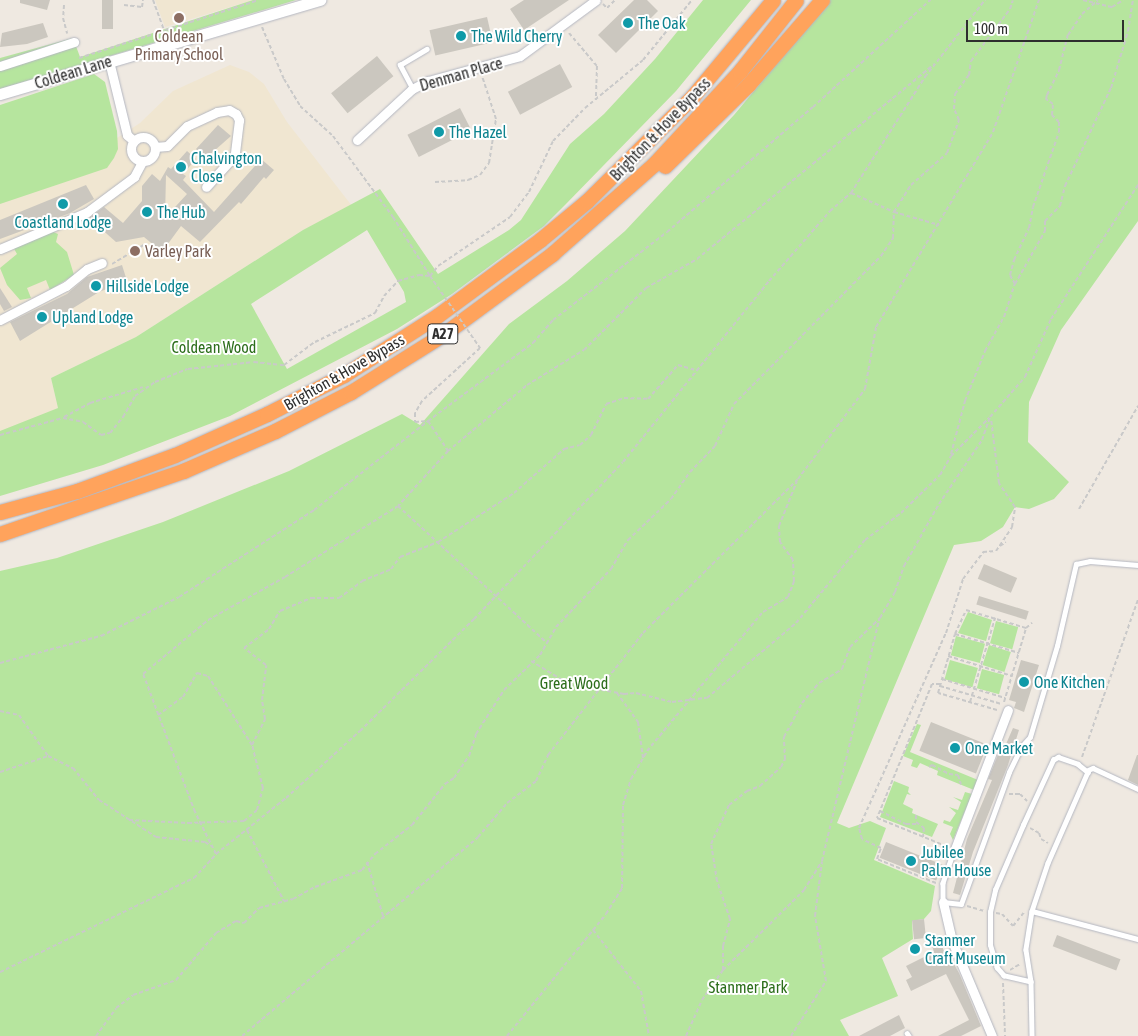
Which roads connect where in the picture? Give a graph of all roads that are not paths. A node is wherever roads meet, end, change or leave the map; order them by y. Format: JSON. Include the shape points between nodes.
{"nodes":[{"id":1,"x":320,"y":0,"type":"edge"},
{"id":2,"x":598,"y":0,"type":"edge"},
{"id":3,"x":773,"y":0,"type":"edge"},
{"id":4,"x":796,"y":0,"type":"edge"},
{"id":5,"x":822,"y":0,"type":"edge"},
{"id":6,"x":72,"y":43,"type":"road end"},
{"id":7,"x":428,"y":49,"type":"dead end"},
{"id":8,"x":109,"y":61,"type":"junction"},
{"id":9,"x":0,"y":66,"type":"edge"},
{"id":10,"x":412,"y":89,"type":"junction"},
{"id":11,"x":0,"y":94,"type":"edge"},
{"id":12,"x":357,"y":140,"type":"dead end"},
{"id":13,"x":134,"y":141,"type":"junction"},
{"id":14,"x":155,"y":147,"type":"junction"},
{"id":15,"x":142,"y":162,"type":"junction"},
{"id":16,"x":206,"y":187,"type":"dead end"},
{"id":17,"x":600,"y":214,"type":"junction"},
{"id":18,"x":0,"y":249,"type":"edge"},
{"id":19,"x":103,"y":265,"type":"road end"},
{"id":20,"x":0,"y":320,"type":"edge"},
{"id":21,"x":0,"y":512,"type":"edge"},
{"id":22,"x":0,"y":534,"type":"edge"},
{"id":23,"x":1138,"y":565,"type":"edge"},
{"id":24,"x":1006,"y":708,"type":"road end"},
{"id":25,"x":1088,"y":770,"type":"junction"},
{"id":26,"x":1138,"y":789,"type":"edge"},
{"id":27,"x":953,"y":852,"type":"joint"},
{"id":28,"x":943,"y":902,"type":"junction"},
{"id":29,"x":1032,"y":911,"type":"junction"},
{"id":30,"x":1138,"y":939,"type":"edge"},
{"id":31,"x":1030,"y":982,"type":"junction"},
{"id":32,"x":992,"y":1036,"type":"edge"},
{"id":33,"x":1032,"y":1036,"type":"edge"}],
"edges":[{"from":1,"to":8,"type":"street","name":"Coldean Lane"},
{"from":2,"to":10,"type":"street","name":"Denman Place","via":[[520,56],[428,81]]},
{"from":3,"to":21,"type":"highway","name":"Brighton & Hove Bypass","number":"A27","via":[[692,97],[587,201],[526,252],[437,316],[344,375],[267,414],[148,465],[77,491]]},
{"from":4,"to":17,"type":"highway","name":"Brighton & Hove Bypass","number":"A27","via":[[706,109]]},
{"from":5,"to":17,"type":"highway","number":"A27","via":[[748,85],[660,171]]},
{"from":6,"to":9,"type":"street","name":"Coldean Lane"},
{"from":7,"to":10,"type":"lane","via":[[400,65]]},
{"from":8,"to":11,"type":"street","name":"Coldean Lane"},
{"from":8,"to":13,"type":"street","via":[[127,135]]},
{"from":10,"to":12,"type":"street","name":"Denman Place"},
{"from":13,"to":14,"type":"street","via":[[148,138]]},
{"from":13,"to":15,"type":"street","via":[[131,152]]},
{"from":14,"to":15,"type":"street","via":[[152,158]]},
{"from":14,"to":16,"type":"street","via":[[167,146],[187,126],[217,112],[229,110],[236,114],[239,120],[235,155]]},
{"from":15,"to":18,"type":"street","via":[[134,177],[87,212]]},
{"from":17,"to":22,"type":"highway","name":"Brighton & Hove Bypass","number":"A27","via":[[487,304],[351,392],[183,471]]},
{"from":19,"to":20,"type":"street","via":[[87,269],[66,286]]},
{"from":23,"to":28,"type":"lane","via":[[1090,561],[1076,564],[1057,646],[1030,737],[1021,747],[961,904]]},
{"from":24,"to":27,"type":"street"},
{"from":25,"to":26,"type":"lane","via":[[1093,768]]},
{"from":25,"to":29,"type":"lane","via":[[1055,846]]},
{"from":25,"to":31,"type":"lane","via":[[1067,758],[1053,760],[995,890],[990,912],[990,945],[997,968],[1004,976]]},
{"from":27,"to":28,"type":"lane","via":[[943,882]]},
{"from":28,"to":32,"type":"street","via":[[955,950]]},
{"from":29,"to":30,"type":"lane"},
{"from":29,"to":31,"type":"lane","via":[[1028,932]]},
{"from":31,"to":33,"type":"lane"}]}
